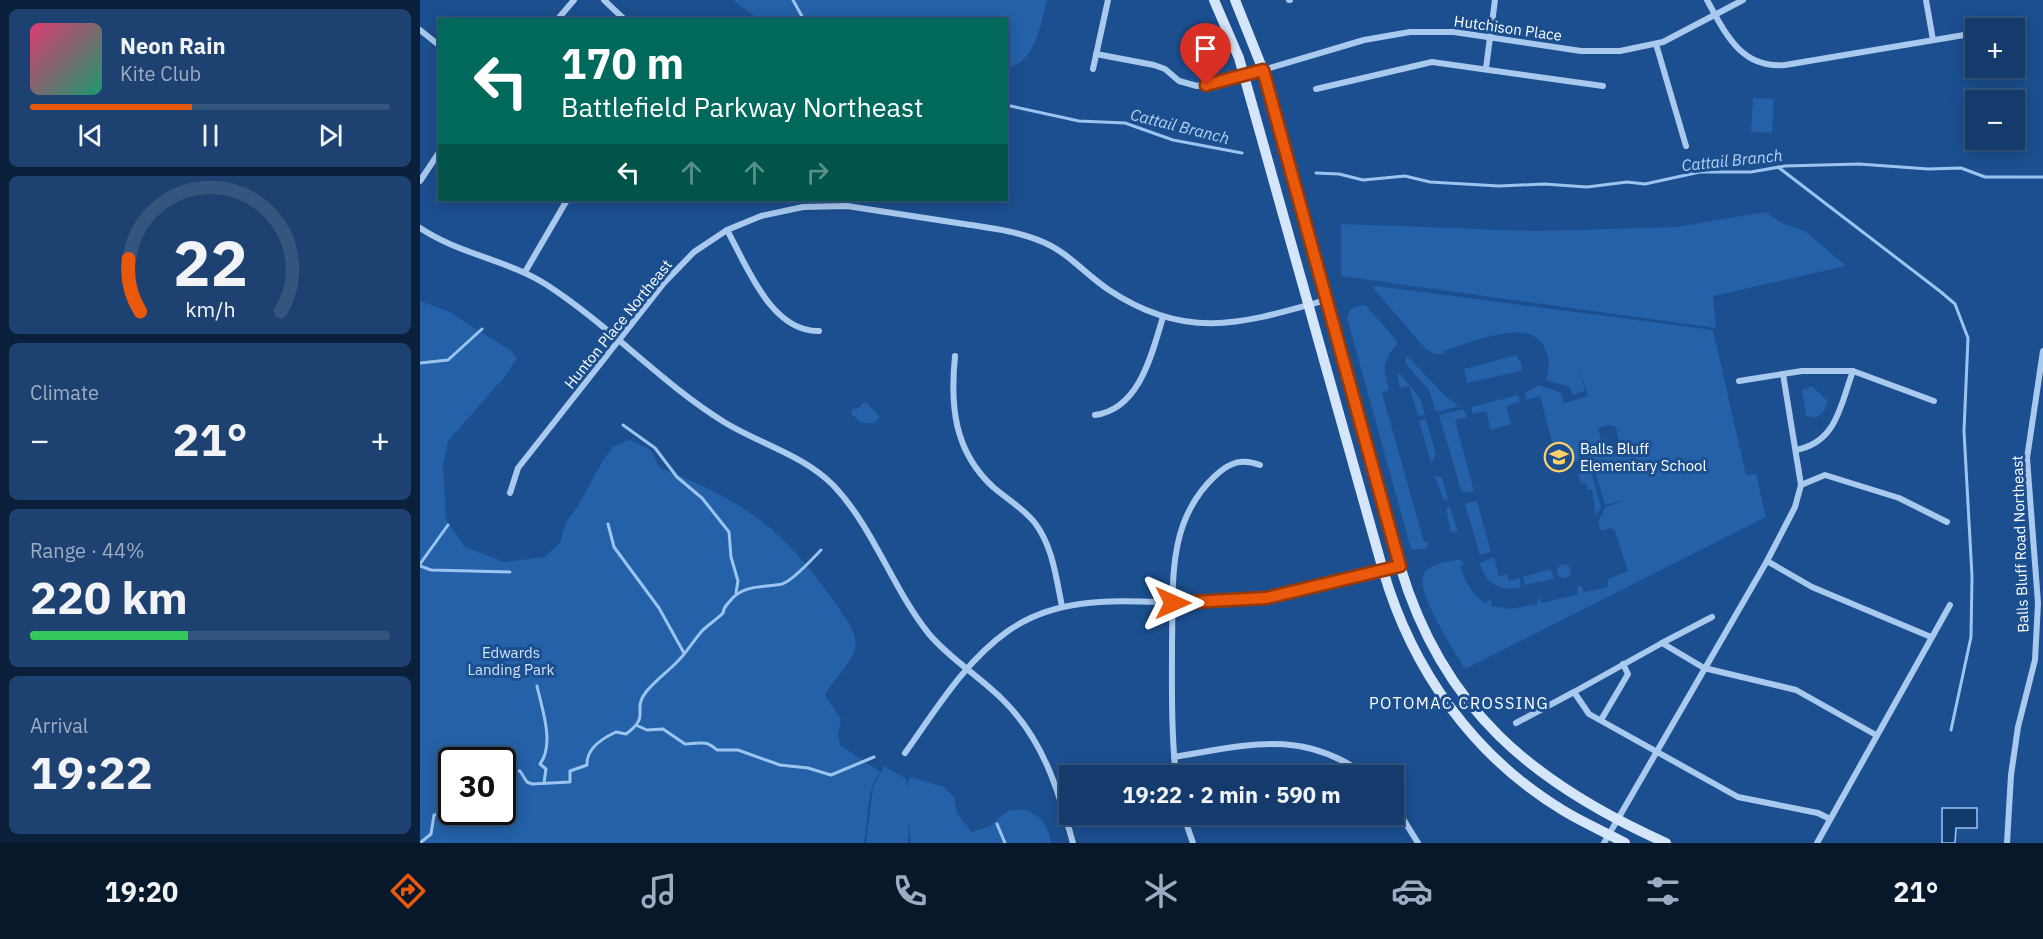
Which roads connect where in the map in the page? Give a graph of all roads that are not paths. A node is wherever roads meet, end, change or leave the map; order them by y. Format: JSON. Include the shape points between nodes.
{"nodes":[{"id":1,"x":574,"y":0,"type":"edge"},
{"id":2,"x":604,"y":0,"type":"edge"},
{"id":3,"x":1108,"y":0,"type":"edge"},
{"id":4,"x":1214,"y":0,"type":"edge"},
{"id":5,"x":1234,"y":0,"type":"edge"},
{"id":6,"x":1495,"y":0,"type":"edge"},
{"id":7,"x":1707,"y":0,"type":"edge"},
{"id":8,"x":1743,"y":0,"type":"edge"},
{"id":9,"x":1926,"y":0,"type":"edge"},
{"id":10,"x":1715,"y":15,"type":"junction"},
{"id":11,"x":559,"y":18,"type":"edge"},
{"id":12,"x":623,"y":18,"type":"edge"},
{"id":13,"x":420,"y":30,"type":"edge"},
{"id":14,"x":1965,"y":35,"type":"edge"},
{"id":15,"x":1490,"y":37,"type":"junction"},
{"id":16,"x":1933,"y":40,"type":"junction"},
{"id":17,"x":438,"y":44,"type":"edge"},
{"id":18,"x":1656,"y":44,"type":"junction"},
{"id":19,"x":1096,"y":54,"type":"junction"},
{"id":20,"x":1486,"y":68,"type":"junction"},
{"id":21,"x":1093,"y":69,"type":"dead end"},
{"id":22,"x":1263,"y":70,"type":"junction"},
{"id":23,"x":1244,"y":75,"type":"junction"},
{"id":24,"x":1603,"y":86,"type":"dead end"},
{"id":25,"x":1316,"y":90,"type":"dead end"},
{"id":26,"x":1686,"y":146,"type":"dead end"},
{"id":27,"x":438,"y":154,"type":"edge"},
{"id":28,"x":420,"y":181,"type":"edge"},
{"id":29,"x":566,"y":201,"type":"edge"},
{"id":30,"x":420,"y":228,"type":"edge"},
{"id":31,"x":727,"y":230,"type":"junction"},
{"id":32,"x":525,"y":272,"type":"junction"},
{"id":33,"x":1326,"y":300,"type":"junction"},
{"id":34,"x":1309,"y":305,"type":"junction"},
{"id":35,"x":1163,"y":317,"type":"junction"},
{"id":36,"x":819,"y":331,"type":"dead end"},
{"id":37,"x":620,"y":341,"type":"junction"},
{"id":38,"x":2043,"y":351,"type":"edge"},
{"id":39,"x":955,"y":356,"type":"dead end"},
{"id":40,"x":1853,"y":371,"type":"junction"},
{"id":41,"x":1783,"y":374,"type":"junction"},
{"id":42,"x":1739,"y":381,"type":"dead end"},
{"id":43,"x":1934,"y":401,"type":"dead end"},
{"id":44,"x":1095,"y":415,"type":"dead end"},
{"id":45,"x":1796,"y":450,"type":"junction"},
{"id":46,"x":1260,"y":465,"type":"dead end"},
{"id":47,"x":1801,"y":485,"type":"junction"},
{"id":48,"x":510,"y":493,"type":"dead end"},
{"id":49,"x":1947,"y":522,"type":"dead end"},
{"id":50,"x":1767,"y":561,"type":"junction"},
{"id":51,"x":2039,"y":563,"type":"edge"},
{"id":52,"x":1400,"y":566,"type":"junction"},
{"id":53,"x":1383,"y":570,"type":"junction"},
{"id":54,"x":1173,"y":603,"type":"junction"},
{"id":55,"x":1950,"y":605,"type":"dead end"},
{"id":56,"x":1062,"y":606,"type":"junction"},
{"id":57,"x":1713,"y":616,"type":"dead end"},
{"id":58,"x":1931,"y":637,"type":"junction"},
{"id":59,"x":1662,"y":643,"type":"junction"},
{"id":60,"x":2035,"y":660,"type":"junction"},
{"id":61,"x":2043,"y":660,"type":"edge"},
{"id":62,"x":1623,"y":664,"type":"junction"},
{"id":63,"x":1704,"y":668,"type":"junction"},
{"id":64,"x":967,"y":669,"type":"junction"},
{"id":65,"x":1574,"y":692,"type":"junction"},
{"id":66,"x":1601,"y":720,"type":"junction"},
{"id":67,"x":1516,"y":723,"type":"dead end"},
{"id":68,"x":1876,"y":735,"type":"junction"},
{"id":69,"x":1657,"y":752,"type":"junction"},
{"id":70,"x":905,"y":753,"type":"dead end"},
{"id":71,"x":1174,"y":757,"type":"junction"},
{"id":72,"x":1175,"y":765,"type":"edge"},
{"id":73,"x":1351,"y":765,"type":"edge"},
{"id":74,"x":1830,"y":819,"type":"junction"},
{"id":75,"x":1404,"y":820,"type":"edge"},
{"id":76,"x":1618,"y":820,"type":"junction"},
{"id":77,"x":1187,"y":825,"type":"edge"},
{"id":78,"x":1607,"y":839,"type":"edge"},
{"id":79,"x":1073,"y":843,"type":"edge"},
{"id":80,"x":1193,"y":843,"type":"edge"},
{"id":81,"x":1418,"y":843,"type":"edge"},
{"id":82,"x":1625,"y":843,"type":"edge"},
{"id":83,"x":1666,"y":843,"type":"edge"},
{"id":84,"x":1817,"y":843,"type":"edge"},
{"id":85,"x":2007,"y":843,"type":"edge"}],
"edges":[{"from":1,"to":11,"type":"street"},
{"from":2,"to":12,"type":"street"},
{"from":3,"to":19,"type":"street"},
{"from":4,"to":23,"type":"main road"},
{"from":5,"to":22,"type":"main road"},
{"from":6,"to":15,"type":"street"},
{"from":7,"to":10,"type":"street"},
{"from":8,"to":10,"type":"street","name":"Hutchison Place"},
{"from":9,"to":16,"type":"street"},
{"from":10,"to":16,"type":"street","via":[[1737,50],[1767,65]]},
{"from":10,"to":18,"type":"street","name":"Hutchison Place"},
{"from":13,"to":17,"type":"street"},
{"from":14,"to":16,"type":"street"},
{"from":15,"to":18,"type":"street","name":"Hutchison Place","via":[[1600,52]]},
{"from":15,"to":20,"type":"street"},
{"from":15,"to":22,"type":"street","name":"Hutchison Place","via":[[1431,31],[1387,35]]},
{"from":18,"to":26,"type":"street"},
{"from":19,"to":21,"type":"street"},
{"from":19,"to":23,"type":"street","name":"Hutchison Place","via":[[1154,65],[1179,81],[1197,86]]},
{"from":20,"to":24,"type":"street"},
{"from":20,"to":25,"type":"street","via":[[1417,64]]},
{"from":22,"to":23,"type":"street","name":"Hutchison Place"},
{"from":22,"to":33,"type":"main road"},
{"from":23,"to":34,"type":"main road"},
{"from":27,"to":28,"type":"street"},
{"from":29,"to":32,"type":"street"},
{"from":30,"to":32,"type":"street","via":[[445,242]]},
{"from":31,"to":35,"type":"street","name":"Hunton Place Northeast","via":[[782,210],[825,205],[1010,231],[1059,250],[1124,300]]},
{"from":31,"to":36,"type":"street","via":[[771,304],[805,331]]},
{"from":31,"to":37,"type":"street","name":"Hunton Place Northeast","via":[[678,267]]},
{"from":32,"to":37,"type":"street"},
{"from":33,"to":34,"type":"street","name":"Hunton Place Northeast"},
{"from":33,"to":52,"type":"main road"},
{"from":34,"to":35,"type":"street","name":"Hunton Place Northeast","via":[[1232,324],[1191,323]]},
{"from":34,"to":53,"type":"main road"},
{"from":35,"to":44,"type":"street","via":[[1150,359],[1133,389],[1114,411]]},
{"from":37,"to":48,"type":"street","name":"Hunton Place Northeast","via":[[518,468]]},
{"from":37,"to":64,"type":"street","via":[[702,408],[798,460],[830,483],[856,513],[919,620],[943,649]]},
{"from":38,"to":51,"type":"street","name":"Balls Bluff Road Northeast","via":[[2027,458]]},
{"from":39,"to":56,"type":"street","via":[[952,407],[964,450],[982,476],[1026,513],[1039,530],[1050,551]]},
{"from":40,"to":41,"type":"street"},
{"from":40,"to":43,"type":"street"},
{"from":40,"to":45,"type":"street","via":[[1830,432],[1817,444]]},
{"from":41,"to":42,"type":"street"},
{"from":41,"to":45,"type":"street"},
{"from":45,"to":47,"type":"street"},
{"from":46,"to":54,"type":"street","via":[[1247,460],[1232,463],[1199,494],[1182,525]]},
{"from":47,"to":49,"type":"street","via":[[1825,475],[1899,498]]},
{"from":47,"to":50,"type":"street","via":[[1795,507]]},
{"from":50,"to":58,"type":"street","via":[[1812,587]]},
{"from":50,"to":63,"type":"street"},
{"from":51,"to":60,"type":"street","name":"Balls Bluff Road Northeast"},
{"from":52,"to":53,"type":"street"},
{"from":52,"to":76,"type":"main road","via":[[1436,653],[1483,720],[1543,775]]},
{"from":53,"to":54,"type":"street","via":[[1266,598]]},
{"from":53,"to":78,"type":"main road","via":[[1397,614],[1420,662],[1469,731],[1535,792]]},
{"from":54,"to":56,"type":"street","via":[[1098,601]]},
{"from":54,"to":71,"type":"street"},
{"from":55,"to":58,"type":"street"},
{"from":56,"to":64,"type":"street","via":[[1009,630]]},
{"from":57,"to":59,"type":"street"},
{"from":58,"to":68,"type":"street"},
{"from":59,"to":62,"type":"street"},
{"from":59,"to":63,"type":"street"},
{"from":60,"to":61,"type":"street"},
{"from":60,"to":85,"type":"street","name":"Balls Bluff Road Northeast","via":[[2018,727]]},
{"from":62,"to":65,"type":"street"},
{"from":62,"to":66,"type":"street","via":[[1628,674]]},
{"from":63,"to":68,"type":"street","via":[[1796,690]]},
{"from":63,"to":69,"type":"street"},
{"from":64,"to":70,"type":"street"},
{"from":64,"to":79,"type":"street","via":[[1001,698],[1032,734],[1052,772]]},
{"from":65,"to":66,"type":"street","via":[[1589,714]]},
{"from":65,"to":67,"type":"street"},
{"from":66,"to":69,"type":"street"},
{"from":68,"to":74,"type":"street"},
{"from":69,"to":74,"type":"street","via":[[1738,797],[1818,813]]},
{"from":69,"to":76,"type":"street"},
{"from":71,"to":72,"type":"street"},
{"from":71,"to":73,"type":"street","via":[[1283,743],[1322,750]]},
{"from":74,"to":84,"type":"street"},
{"from":75,"to":81,"type":"street"},
{"from":76,"to":78,"type":"street"},
{"from":76,"to":83,"type":"main road"},
{"from":77,"to":80,"type":"street"},
{"from":78,"to":82,"type":"main road"}]}
